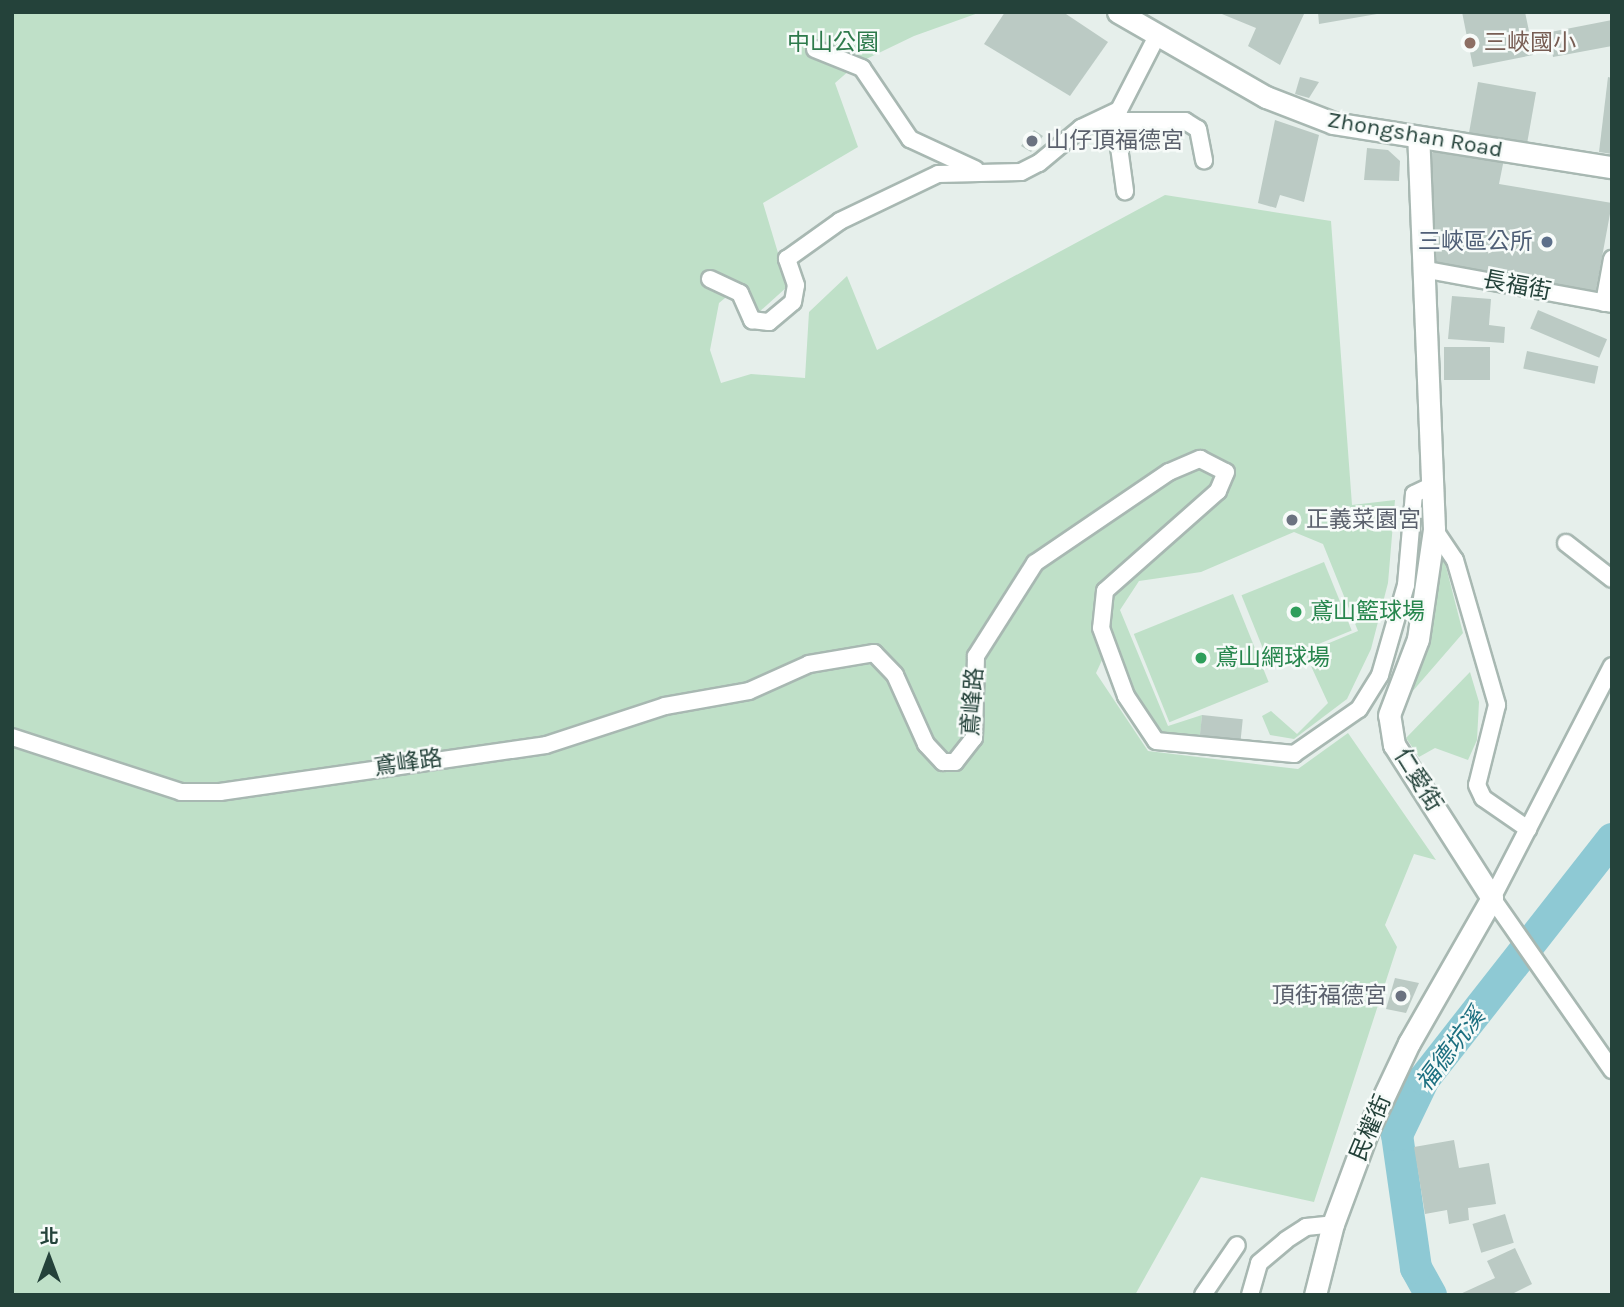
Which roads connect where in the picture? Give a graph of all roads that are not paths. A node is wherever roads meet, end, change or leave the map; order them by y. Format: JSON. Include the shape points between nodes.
{"nodes":[{"id":1,"x":1118,"y":12,"type":"edge"},
{"id":2,"x":1156,"y":38,"type":"junction"},
{"id":3,"x":815,"y":49,"type":"dead end"},
{"id":4,"x":1098,"y":121,"type":"junction"},
{"id":5,"x":1116,"y":125,"type":"junction"},
{"id":6,"x":1418,"y":138,"type":"junction"},
{"id":7,"x":1204,"y":160,"type":"dead end"},
{"id":8,"x":1612,"y":167,"type":"edge"},
{"id":9,"x":975,"y":169,"type":"junction"},
{"id":10,"x":1125,"y":191,"type":"dead end"},
{"id":11,"x":1612,"y":259,"type":"edge"},
{"id":12,"x":1422,"y":269,"type":"junction"},
{"id":13,"x":710,"y":279,"type":"dead end"},
{"id":14,"x":1608,"y":303,"type":"edge"},
{"id":15,"x":1433,"y":485,"type":"junction"},
{"id":16,"x":1434,"y":529,"type":"junction"},
{"id":17,"x":1566,"y":544,"type":"dead end"},
{"id":18,"x":1612,"y":579,"type":"edge"},
{"id":19,"x":1612,"y":666,"type":"edge"},
{"id":20,"x":12,"y":737,"type":"edge"},
{"id":21,"x":1528,"y":829,"type":"junction"},
{"id":22,"x":1492,"y":898,"type":"junction"},
{"id":23,"x":1612,"y":1070,"type":"edge"},
{"id":24,"x":1333,"y":1224,"type":"junction"},
{"id":25,"x":1237,"y":1245,"type":"dead end"},
{"id":26,"x":1203,"y":1295,"type":"edge"},
{"id":27,"x":1250,"y":1295,"type":"edge"},
{"id":28,"x":1315,"y":1295,"type":"edge"}],
"edges":[{"from":1,"to":2,"type":"street","name":"Zhongshan Road"},
{"from":2,"to":4,"type":"street","via":[[1119,110]]},
{"from":2,"to":6,"type":"street","name":"Zhongshan Road","via":[[1266,97],[1333,123]]},
{"from":3,"to":9,"type":"street","via":[[862,68],[910,139]]},
{"from":4,"to":5,"type":"street"},
{"from":4,"to":9,"type":"street","via":[[1021,172]]},
{"from":5,"to":7,"type":"street","via":[[1185,121],[1198,130]]},
{"from":5,"to":10,"type":"street"},
{"from":6,"to":8,"type":"street","name":"Zhongshan Road"},
{"from":6,"to":12,"type":"street","name":"仁愛街"},
{"from":9,"to":13,"type":"street","via":[[938,174],[872,205],[787,259],[796,285],[793,302],[769,322],[752,320],[740,293]]},
{"from":11,"to":14,"type":"street"},
{"from":12,"to":14,"type":"street","name":"長福街"},
{"from":12,"to":15,"type":"street","name":"仁愛街"},
{"from":15,"to":16,"type":"street","name":"仁愛街"},
{"from":15,"to":20,"type":"street","name":"鳶峰路","via":[[1414,495],[1406,584],[1380,675],[1359,709],[1294,754],[1156,741],[1126,696],[1101,628],[1111,585],[1218,491],[1226,472],[1200,459],[1169,472],[1035,563],[976,656],[974,738],[955,762],[943,762],[926,744],[895,676],[874,653],[808,664],[750,691],[665,706],[546,745],[220,792],[181,792]]},
{"from":16,"to":21,"type":"street","name":"仁愛街","via":[[1455,560],[1497,705],[1477,785],[1483,798]]},
{"from":16,"to":22,"type":"street","name":"仁愛街","via":[[1418,639],[1389,715],[1394,745]]},
{"from":17,"to":18,"type":"street"},
{"from":19,"to":21,"type":"street"},
{"from":21,"to":22,"type":"street"},
{"from":22,"to":23,"type":"street"},
{"from":22,"to":24,"type":"street","name":"民權街","via":[[1409,1042]]},
{"from":24,"to":27,"type":"street","via":[[1306,1227],[1286,1240],[1259,1264]]},
{"from":24,"to":28,"type":"street","name":"民權街"},
{"from":25,"to":26,"type":"street"}]}
